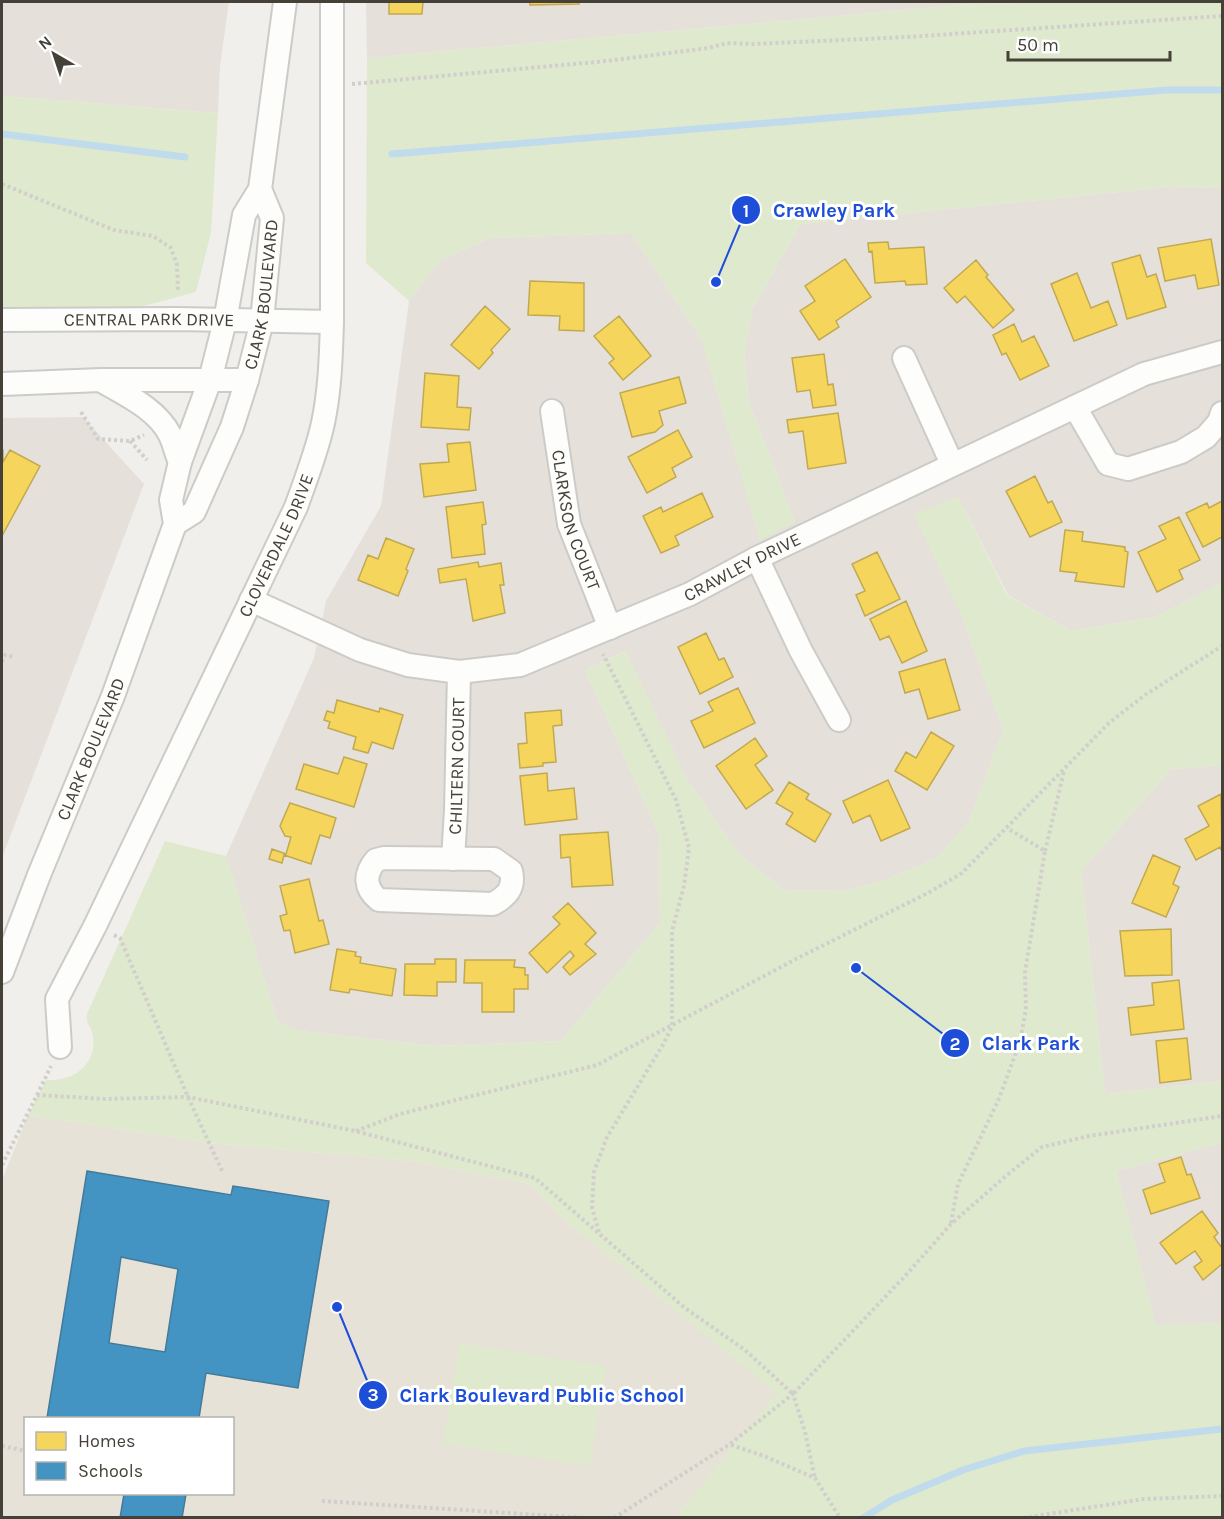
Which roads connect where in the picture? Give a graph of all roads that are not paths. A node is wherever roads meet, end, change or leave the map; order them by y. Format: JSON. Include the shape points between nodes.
{"nodes":[{"id":1,"x":285,"y":2,"type":"edge"},
{"id":2,"x":332,"y":2,"type":"edge"},
{"id":3,"x":260,"y":189,"type":"junction"},
{"id":4,"x":2,"y":320,"type":"edge"},
{"id":5,"x":225,"y":321,"type":"junction"},
{"id":6,"x":262,"y":321,"type":"junction"},
{"id":7,"x":332,"y":322,"type":"junction"},
{"id":8,"x":1222,"y":352,"type":"edge"},
{"id":9,"x":904,"y":358,"type":"dead end"},
{"id":10,"x":210,"y":380,"type":"junction"},
{"id":11,"x":247,"y":380,"type":"junction"},
{"id":12,"x":101,"y":381,"type":"junction"},
{"id":13,"x":2,"y":384,"type":"edge"},
{"id":14,"x":1076,"y":407,"type":"junction"},
{"id":15,"x":552,"y":411,"type":"dead end"},
{"id":16,"x":1222,"y":413,"type":"edge"},
{"id":17,"x":180,"y":462,"type":"junction"},
{"id":18,"x":952,"y":464,"type":"junction"},
{"id":19,"x":175,"y":524,"type":"junction"},
{"id":20,"x":757,"y":558,"type":"junction"},
{"id":21,"x":251,"y":600,"type":"junction"},
{"id":22,"x":602,"y":631,"type":"junction"},
{"id":23,"x":459,"y":672,"type":"junction"},
{"id":24,"x":839,"y":720,"type":"dead end"},
{"id":25,"x":453,"y":859,"type":"junction"},
{"id":26,"x":2,"y":972,"type":"edge"},
{"id":27,"x":60,"y":1047,"type":"road end"}],
"edges":[{"from":1,"to":3,"type":"street","name":"CLARK BOULEVARD"},
{"from":2,"to":7,"type":"street","name":"CLOVERDALE DRIVE"},
{"from":3,"to":5,"type":"street","name":"CLARK BOULEVARD","via":[[244,215]]},
{"from":3,"to":6,"type":"street","name":"CLARK BOULEVARD","via":[[272,218]]},
{"from":4,"to":5,"type":"street","name":"CENTRAL PARK DRIVE"},
{"from":5,"to":6,"type":"street","name":"CENTRAL PARK DRIVE"},
{"from":5,"to":10,"type":"street","name":"CLARK BOULEVARD"},
{"from":6,"to":7,"type":"street","name":"CENTRAL PARK DRIVE"},
{"from":6,"to":11,"type":"street","name":"CLARK BOULEVARD"},
{"from":7,"to":21,"type":"street","name":"CLOVERDALE DRIVE","via":[[327,393],[318,440],[296,507]]},
{"from":8,"to":14,"type":"street","name":"CRAWLEY DRIVE","via":[[1144,374]]},
{"from":9,"to":18,"type":"street"},
{"from":10,"to":11,"type":"street"},
{"from":10,"to":12,"type":"street"},
{"from":10,"to":17,"type":"street","name":"CLARK BOULEVARD"},
{"from":11,"to":19,"type":"street","name":"CLARK BOULEVARD","via":[[232,427],[194,512]]},
{"from":12,"to":13,"type":"street"},
{"from":12,"to":17,"type":"street","via":[[140,403],[161,421]]},
{"from":14,"to":16,"type":"street","via":[[1108,464],[1128,469],[1181,452],[1206,436]]},
{"from":14,"to":18,"type":"street","name":"CRAWLEY DRIVE"},
{"from":15,"to":22,"type":"street","name":"CLARKSON COURT","via":[[569,524]]},
{"from":17,"to":19,"type":"street","name":"CLARK BOULEVARD","via":[[171,500]]},
{"from":18,"to":20,"type":"street","name":"CRAWLEY DRIVE"},
{"from":19,"to":26,"type":"street","name":"CLARK BOULEVARD","via":[[112,696]]},
{"from":20,"to":22,"type":"street","name":"CRAWLEY DRIVE","via":[[690,594]]},
{"from":20,"to":24,"type":"street"},
{"from":21,"to":23,"type":"street","name":"CRAWLEY DRIVE","via":[[360,650],[408,665]]},
{"from":21,"to":27,"type":"street","name":"CLOVERDALE DRIVE","via":[[57,999]]},
{"from":22,"to":23,"type":"street","name":"CRAWLEY DRIVE","via":[[520,665]]},
{"from":23,"to":25,"type":"street","name":"CHILTERN COURT"},
{"from":25,"to":25,"type":"street","name":"CHILTERN COURT","via":[[376,860],[366,875],[367,887],[379,900],[493,904],[512,888],[511,871],[494,859]]}]}
